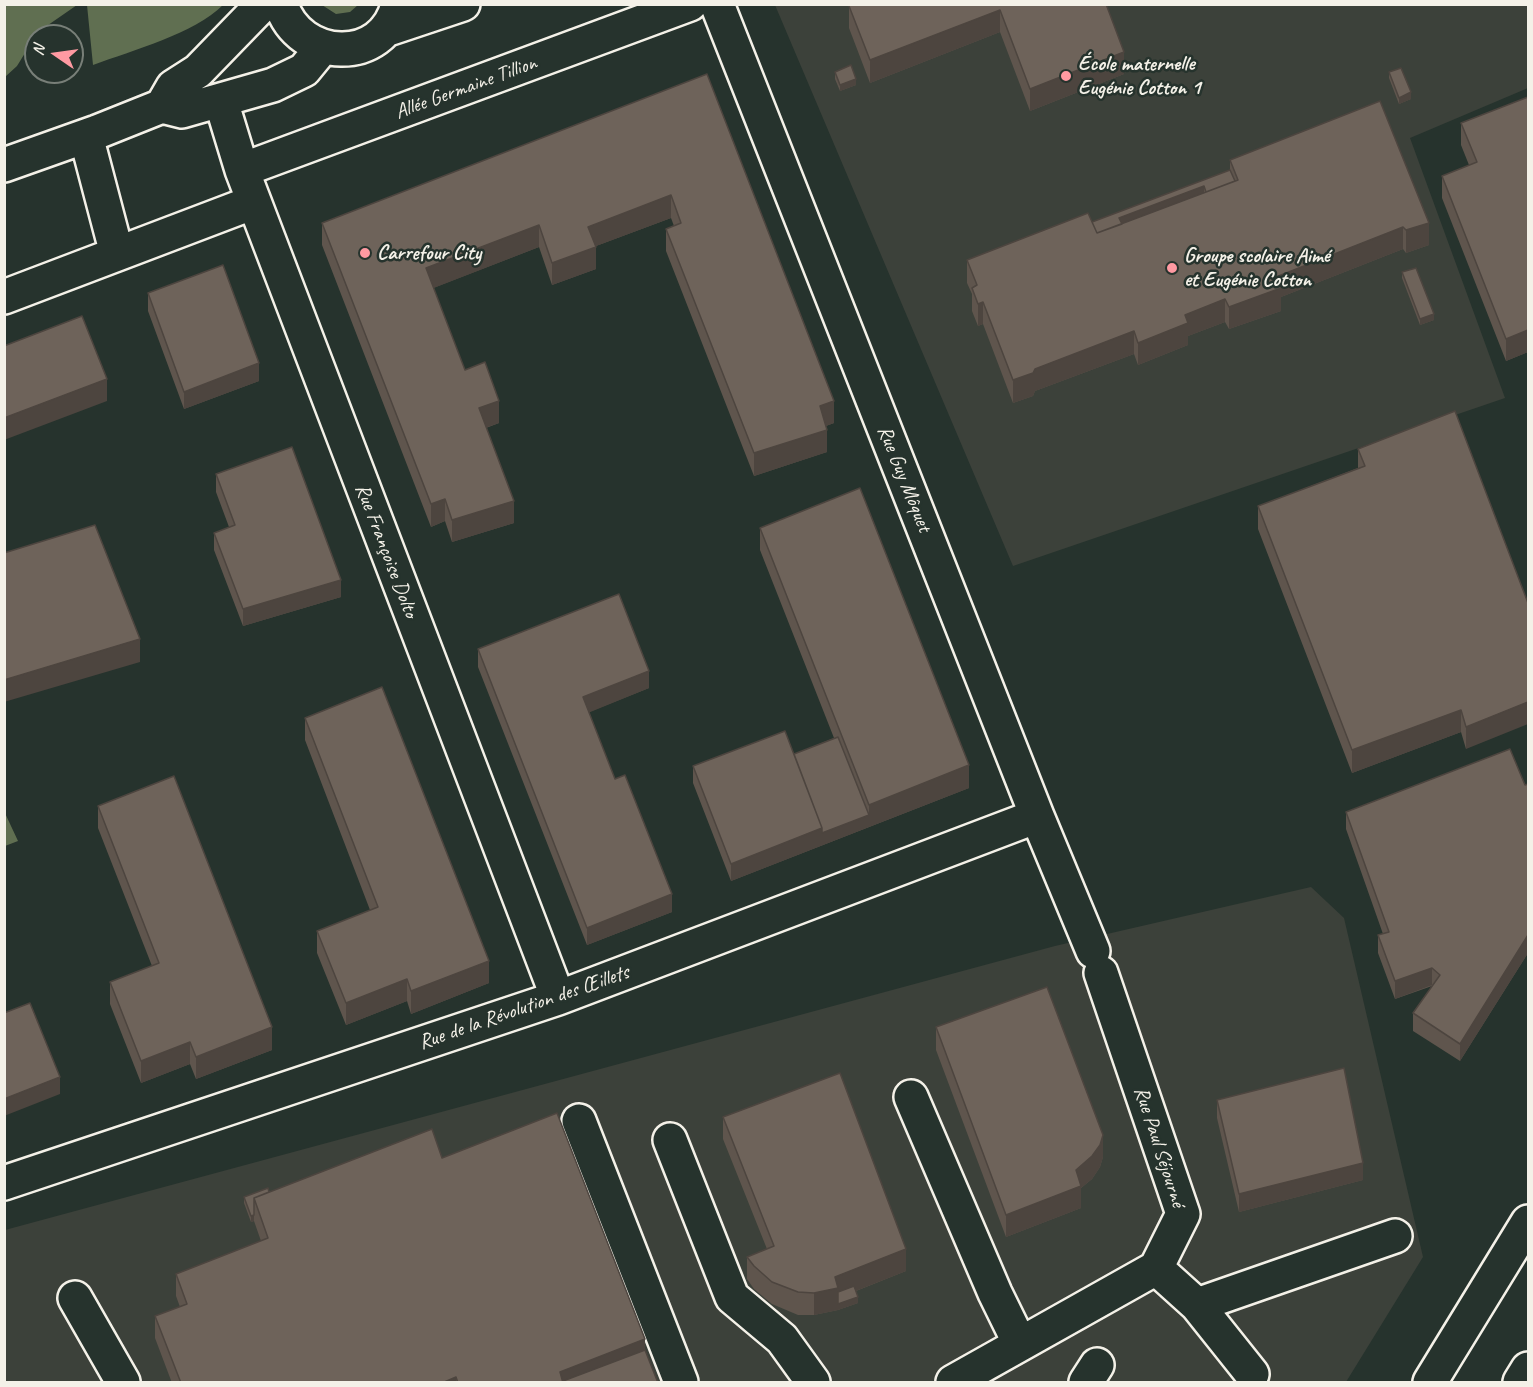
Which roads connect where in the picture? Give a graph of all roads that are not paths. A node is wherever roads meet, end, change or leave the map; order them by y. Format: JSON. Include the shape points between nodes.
{"nodes":[{"id":1,"x":263,"y":4,"type":"edge"},
{"id":2,"x":281,"y":4,"type":"edge"},
{"id":3,"x":463,"y":4,"type":"edge"},
{"id":4,"x":690,"y":4,"type":"edge"},
{"id":5,"x":717,"y":4,"type":"edge"},
{"id":6,"x":392,"y":17,"type":"edge"},
{"id":7,"x":322,"y":48,"type":"junction"},
{"id":8,"x":221,"y":101,"type":"junction"},
{"id":9,"x":162,"y":106,"type":"junction"},
{"id":10,"x":86,"y":136,"type":"junction"},
{"id":11,"x":4,"y":165,"type":"edge"},
{"id":12,"x":242,"y":170,"type":"junction"},
{"id":13,"x":254,"y":202,"type":"junction"},
{"id":14,"x":117,"y":254,"type":"junction"},
{"id":15,"x":4,"y":297,"type":"edge"},
{"id":16,"x":1037,"y":816,"type":"junction"},
{"id":17,"x":1097,"y":962,"type":"joint"},
{"id":18,"x":558,"y":998,"type":"junction"},
{"id":19,"x":911,"y":1097,"type":"dead end"},
{"id":20,"x":579,"y":1121,"type":"dead end"},
{"id":21,"x":670,"y":1140,"type":"dead end"},
{"id":22,"x":4,"y":1183,"type":"edge"},
{"id":23,"x":1528,"y":1222,"type":"edge"},
{"id":24,"x":1395,"y":1236,"type":"dead end"},
{"id":25,"x":1156,"y":1268,"type":"junction"},
{"id":26,"x":75,"y":1298,"type":"dead end"},
{"id":27,"x":1197,"y":1305,"type":"junction"},
{"id":28,"x":1020,"y":1344,"type":"junction"},
{"id":29,"x":1528,"y":1369,"type":"edge"},
{"id":30,"x":1252,"y":1374,"type":"dead end"},
{"id":31,"x":966,"y":1379,"type":"edge"},
{"id":32,"x":123,"y":1383,"type":"edge"},
{"id":33,"x":681,"y":1383,"type":"edge"},
{"id":34,"x":813,"y":1383,"type":"edge"},
{"id":35,"x":1430,"y":1383,"type":"edge"},
{"id":36,"x":1520,"y":1383,"type":"edge"}],
"edges":[{"from":1,"to":9,"type":"street","via":[[198,71],[173,87]]},
{"from":2,"to":7,"type":"street","via":[[290,25]]},
{"from":3,"to":6,"type":"street"},
{"from":4,"to":12,"type":"street","name":"Allée Germaine Tillion"},
{"from":5,"to":16,"type":"street","name":"Rue Guy Môquet"},
{"from":6,"to":7,"type":"street","via":[[372,42],[356,48]]},
{"from":7,"to":8,"type":"street","via":[[304,70],[273,85]]},
{"from":8,"to":9,"type":"street","via":[[182,111]]},
{"from":8,"to":12,"type":"street","name":"Rue Françoise Dolto"},
{"from":9,"to":10,"type":"street"},
{"from":10,"to":11,"type":"street"},
{"from":10,"to":14,"type":"street"},
{"from":12,"to":13,"type":"street","name":"Rue Françoise Dolto"},
{"from":13,"to":14,"type":"street"},
{"from":13,"to":18,"type":"street","name":"Rue Françoise Dolto"},
{"from":14,"to":15,"type":"street"},
{"from":16,"to":17,"type":"street","name":"Rue Guy Môquet"},
{"from":16,"to":18,"type":"street","name":"Rue de la Révolution des Œillets"},
{"from":17,"to":25,"type":"street","name":"Rue Paul Séjourné","via":[[1183,1214]]},
{"from":18,"to":22,"type":"street","name":"Rue de la Révolution des Œillets"},
{"from":19,"to":28,"type":"street"},
{"from":20,"to":33,"type":"street"},
{"from":21,"to":34,"type":"street","via":[[732,1297],[782,1339]]},
{"from":23,"to":35,"type":"street"},
{"from":24,"to":27,"type":"street"},
{"from":25,"to":27,"type":"street"},
{"from":25,"to":28,"type":"street"},
{"from":26,"to":32,"type":"street"},
{"from":27,"to":30,"type":"street"},
{"from":28,"to":31,"type":"street"},
{"from":29,"to":36,"type":"street"}]}
